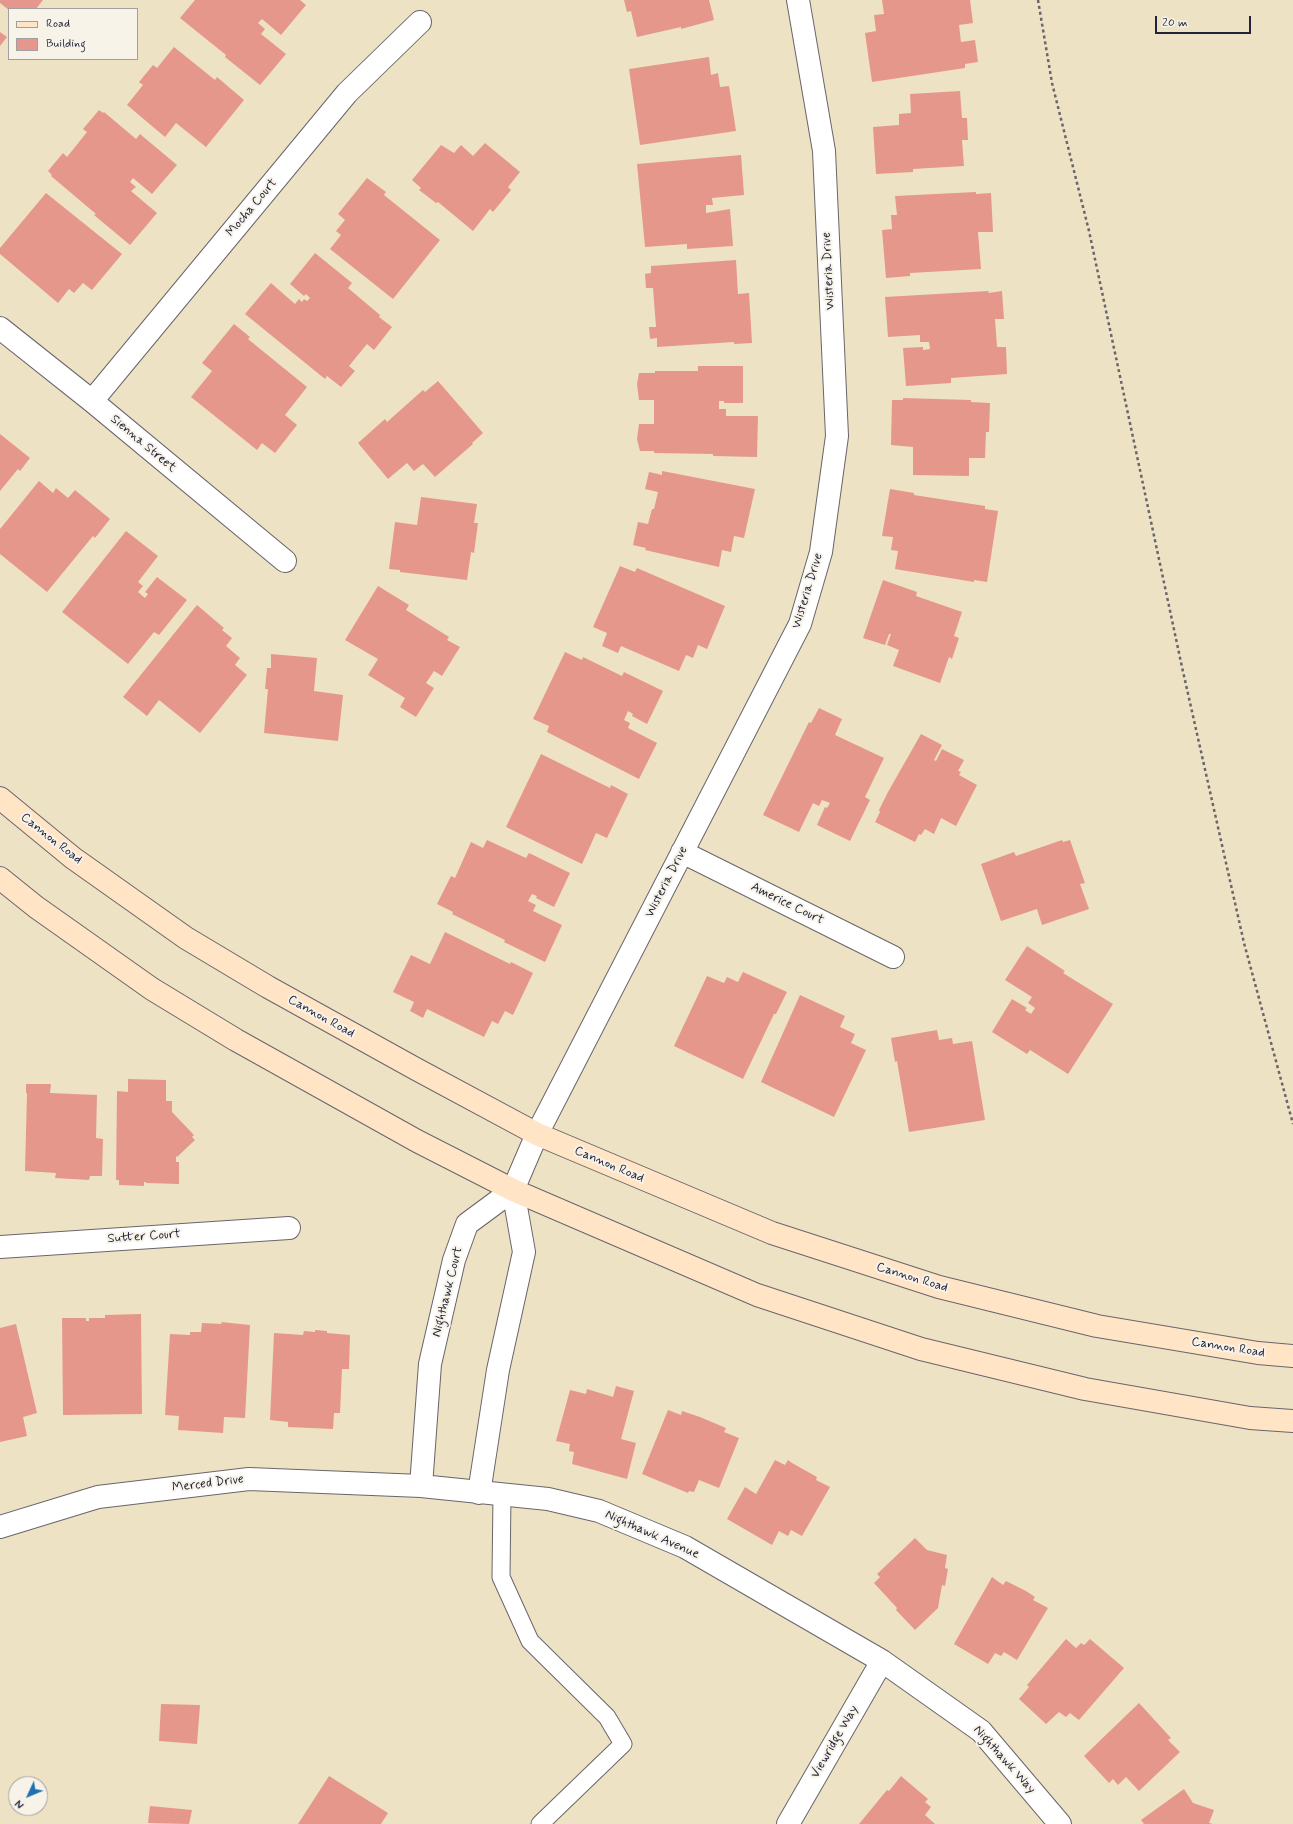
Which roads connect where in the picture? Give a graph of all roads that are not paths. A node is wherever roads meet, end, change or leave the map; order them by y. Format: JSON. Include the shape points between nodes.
{"nodes":[{"id":1,"x":798,"y":0,"type":"edge"},
{"id":2,"x":420,"y":22,"type":"dead end"},
{"id":3,"x":0,"y":328,"type":"edge"},
{"id":4,"x":92,"y":401,"type":"junction"},
{"id":5,"x":286,"y":561,"type":"dead end"},
{"id":6,"x":0,"y":798,"type":"edge"},
{"id":7,"x":682,"y":852,"type":"junction"},
{"id":8,"x":0,"y":878,"type":"edge"},
{"id":9,"x":893,"y":957,"type":"dead end"},
{"id":10,"x":537,"y":1134,"type":"junction"},
{"id":11,"x":513,"y":1190,"type":"junction"},
{"id":12,"x":288,"y":1228,"type":"dead end"},
{"id":13,"x":0,"y":1247,"type":"edge"},
{"id":14,"x":1293,"y":1356,"type":"edge"},
{"id":15,"x":1293,"y":1421,"type":"edge"},
{"id":16,"x":422,"y":1486,"type":"junction"},
{"id":17,"x":479,"y":1493,"type":"junction"},
{"id":18,"x":502,"y":1495,"type":"junction"},
{"id":19,"x":0,"y":1526,"type":"edge"},
{"id":20,"x":882,"y":1661,"type":"junction"},
{"id":21,"x":540,"y":1824,"type":"edge"},
{"id":22,"x":788,"y":1824,"type":"edge"},
{"id":23,"x":1060,"y":1824,"type":"edge"}],
"edges":[{"from":1,"to":7,"type":"street","name":"Wisteria Drive","via":[[824,151],[836,444],[821,552],[800,624]]},
{"from":2,"to":4,"type":"street","name":"Mocha Court","via":[[347,93]]},
{"from":3,"to":4,"type":"street","name":"Sienna Street"},
{"from":4,"to":5,"type":"street","name":"Sienna Street"},
{"from":6,"to":10,"type":"main road","name":"Cannon Road","via":[[73,858],[186,938],[274,991]]},
{"from":7,"to":9,"type":"street","name":"Americe Court"},
{"from":7,"to":10,"type":"street","name":"Wisteria Drive"},
{"from":8,"to":11,"type":"main road","via":[[36,907],[152,989],[236,1040],[417,1142]]},
{"from":10,"to":11,"type":"street","name":"Wisteria Drive"},
{"from":10,"to":14,"type":"main road","name":"Cannon Road","via":[[772,1233],[939,1287],[1097,1326],[1258,1353]]},
{"from":11,"to":15,"type":"main road","via":[[757,1295],[921,1349],[1085,1389],[1250,1418]]},
{"from":11,"to":16,"type":"street","name":"Nighthawk Court","via":[[467,1224],[454,1260],[430,1364]]},
{"from":11,"to":17,"type":"street","via":[[524,1252],[498,1370]]},
{"from":12,"to":13,"type":"street","name":"Sutter Court"},
{"from":16,"to":17,"type":"street","name":"Nighthawk Avenue"},
{"from":16,"to":19,"type":"street","name":"Merced Drive","via":[[249,1479],[98,1497]]},
{"from":17,"to":18,"type":"street","name":"Nighthawk Avenue"},
{"from":18,"to":20,"type":"street","name":"Nighthawk Avenue","via":[[548,1499],[599,1511],[685,1548]]},
{"from":18,"to":21,"type":"lane","via":[[501,1577],[530,1641],[607,1717],[623,1744]]},
{"from":20,"to":22,"type":"street","name":"Viewridge Way"},
{"from":20,"to":23,"type":"street","name":"Nighthawk Way","via":[[981,1731]]}]}
